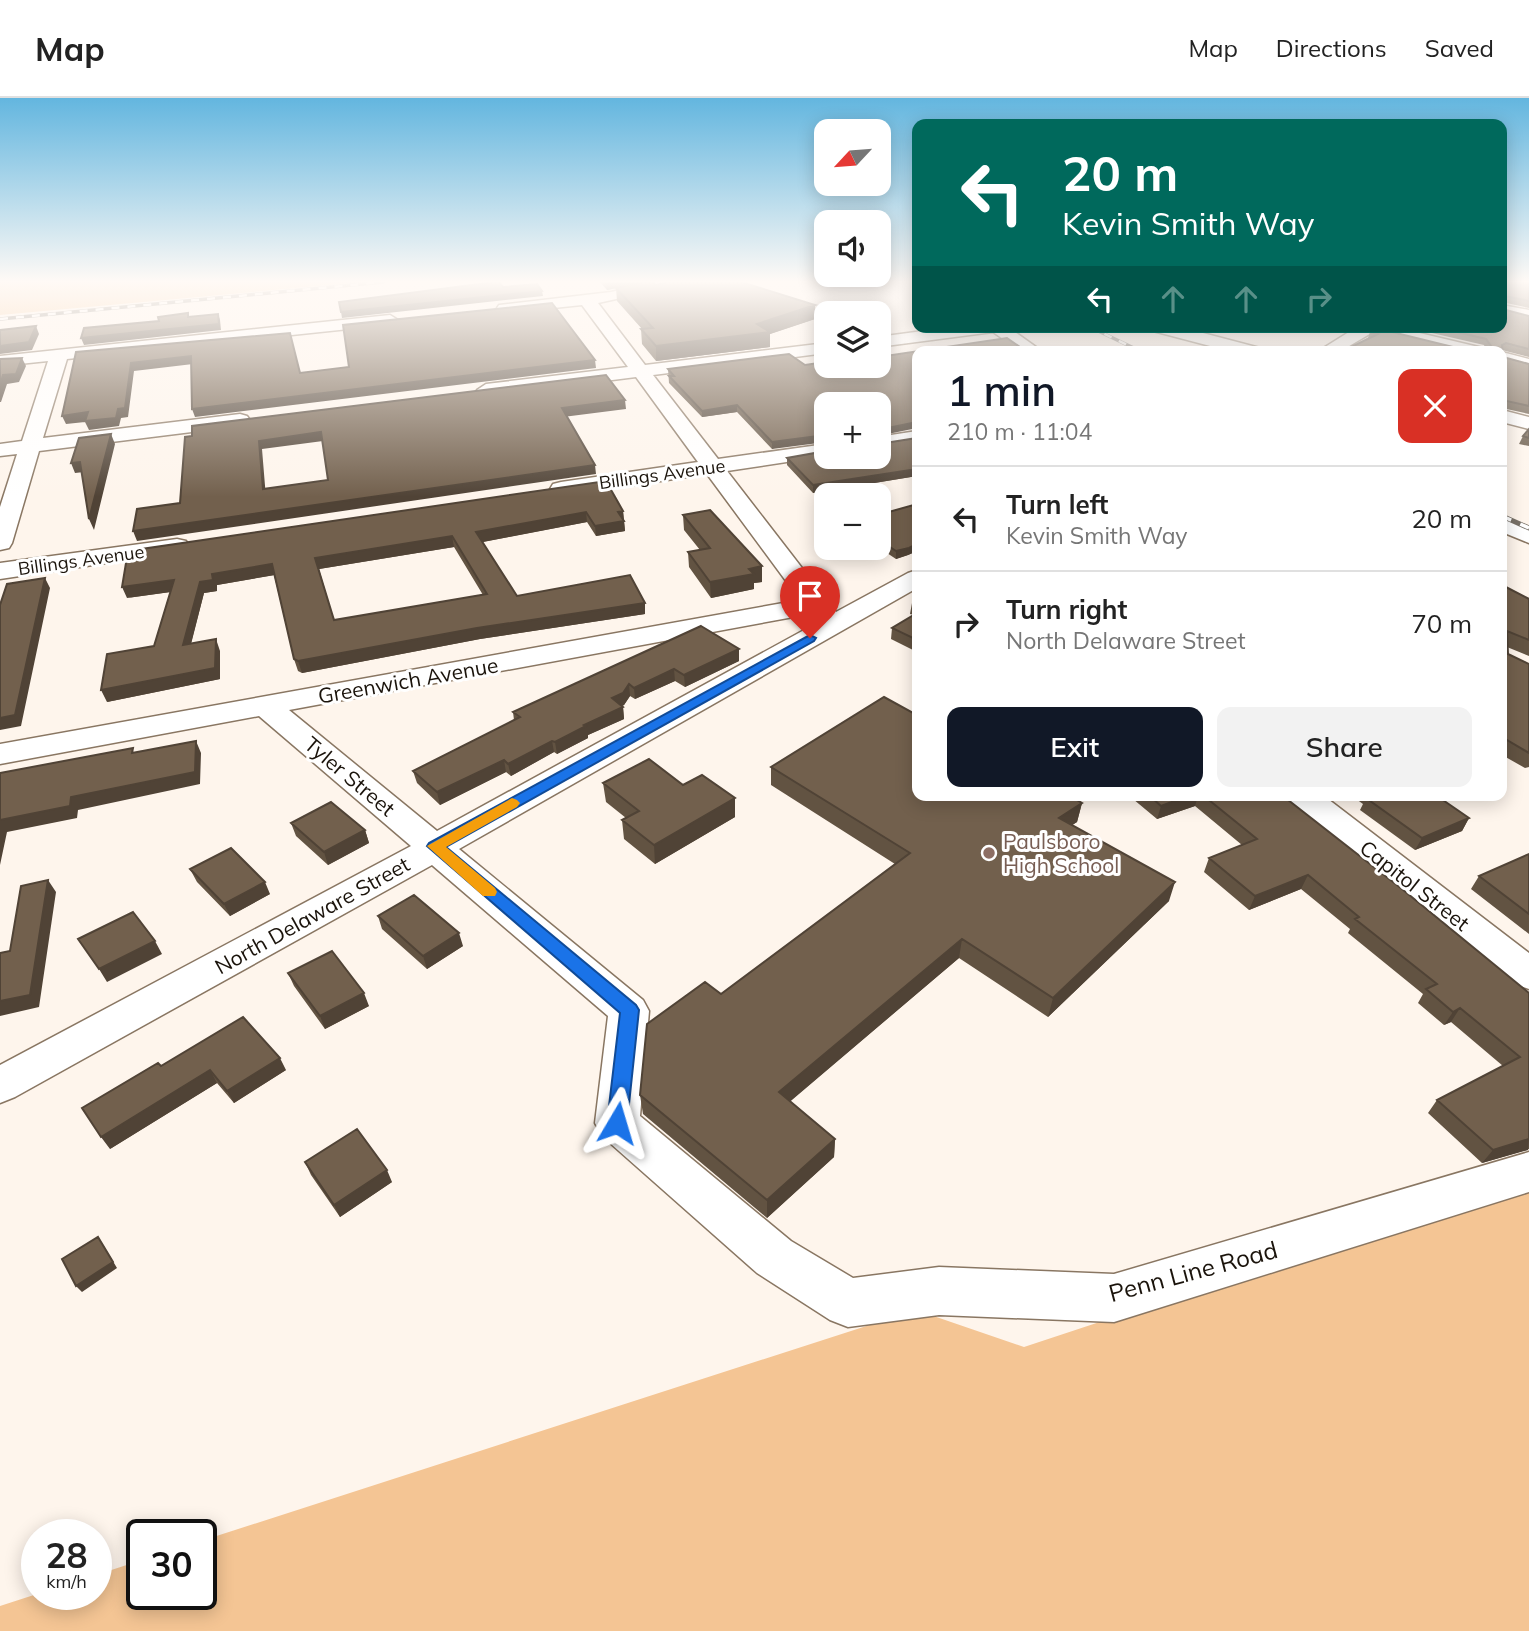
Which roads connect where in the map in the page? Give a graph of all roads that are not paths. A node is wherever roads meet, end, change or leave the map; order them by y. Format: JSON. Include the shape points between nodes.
{"nodes":[{"id":1,"x":73,"y":354,"type":"edge"},
{"id":2,"x":627,"y":354,"type":"edge"},
{"id":3,"x":781,"y":354,"type":"edge"},
{"id":4,"x":59,"y":355,"type":"junction"},
{"id":5,"x":1507,"y":359,"type":"edge"},
{"id":6,"x":0,"y":361,"type":"edge"},
{"id":7,"x":1529,"y":364,"type":"edge"},
{"id":8,"x":640,"y":371,"type":"junction"},
{"id":9,"x":460,"y":393,"type":"edge"},
{"id":10,"x":266,"y":417,"type":"edge"},
{"id":11,"x":1507,"y":417,"type":"edge"},
{"id":12,"x":1529,"y":423,"type":"edge"},
{"id":13,"x":912,"y":438,"type":"edge"},
{"id":14,"x":891,"y":441,"type":"edge"},
{"id":15,"x":31,"y":446,"type":"junction"},
{"id":16,"x":0,"y":450,"type":"edge"},
{"id":17,"x":814,"y":452,"type":"edge"},
{"id":18,"x":713,"y":467,"type":"junction"},
{"id":19,"x":534,"y":493,"type":"edge"},
{"id":20,"x":1507,"y":526,"type":"edge"},
{"id":21,"x":1529,"y":536,"type":"edge"},
{"id":22,"x":206,"y":541,"type":"edge"},
{"id":23,"x":0,"y":543,"type":"edge"},
{"id":24,"x":0,"y":571,"type":"edge"},
{"id":25,"x":912,"y":580,"type":"edge"},
{"id":26,"x":824,"y":616,"type":"junction"},
{"id":27,"x":266,"y":706,"type":"junction"},
{"id":28,"x":0,"y":754,"type":"edge"},
{"id":29,"x":1308,"y":801,"type":"edge"},
{"id":30,"x":435,"y":846,"type":"junction"},
{"id":31,"x":1529,"y":974,"type":"edge"},
{"id":32,"x":0,"y":1085,"type":"edge"},
{"id":33,"x":1529,"y":1172,"type":"edge"},
{"id":34,"x":848,"y":1303,"type":"joint"}],
"edges":[{"from":1,"to":4,"type":"street"},
{"from":2,"to":8,"type":"street"},
{"from":3,"to":8,"type":"street"},
{"from":4,"to":6,"type":"street"},
{"from":4,"to":15,"type":"street"},
{"from":5,"to":7,"type":"street"},
{"from":8,"to":9,"type":"street"},
{"from":8,"to":18,"type":"street"},
{"from":10,"to":15,"type":"street"},
{"from":11,"to":12,"type":"street"},
{"from":13,"to":14,"type":"street"},
{"from":15,"to":16,"type":"street"},
{"from":15,"to":23,"type":"street"},
{"from":17,"to":18,"type":"street","name":"Billings Avenue"},
{"from":18,"to":19,"type":"street","name":"Billings Avenue"},
{"from":18,"to":26,"type":"street"},
{"from":20,"to":21,"type":"street"},
{"from":22,"to":24,"type":"street","name":"Billings Avenue"},
{"from":25,"to":26,"type":"street","name":"North Delaware Street"},
{"from":26,"to":27,"type":"street","name":"Greenwich Avenue"},
{"from":26,"to":30,"type":"street","name":"North Delaware Street"},
{"from":27,"to":28,"type":"street","name":"Greenwich Avenue"},
{"from":27,"to":30,"type":"street","name":"Tyler Street"},
{"from":29,"to":31,"type":"street","name":"Capitol Street"},
{"from":30,"to":32,"type":"street","name":"North Delaware Street"},
{"from":30,"to":34,"type":"street","name":"Tyler Street","via":[[629,1010],[617,1123],[774,1257]]},
{"from":33,"to":34,"type":"street","name":"Penn Line Road","via":[[1114,1297],[939,1291]]}]}
